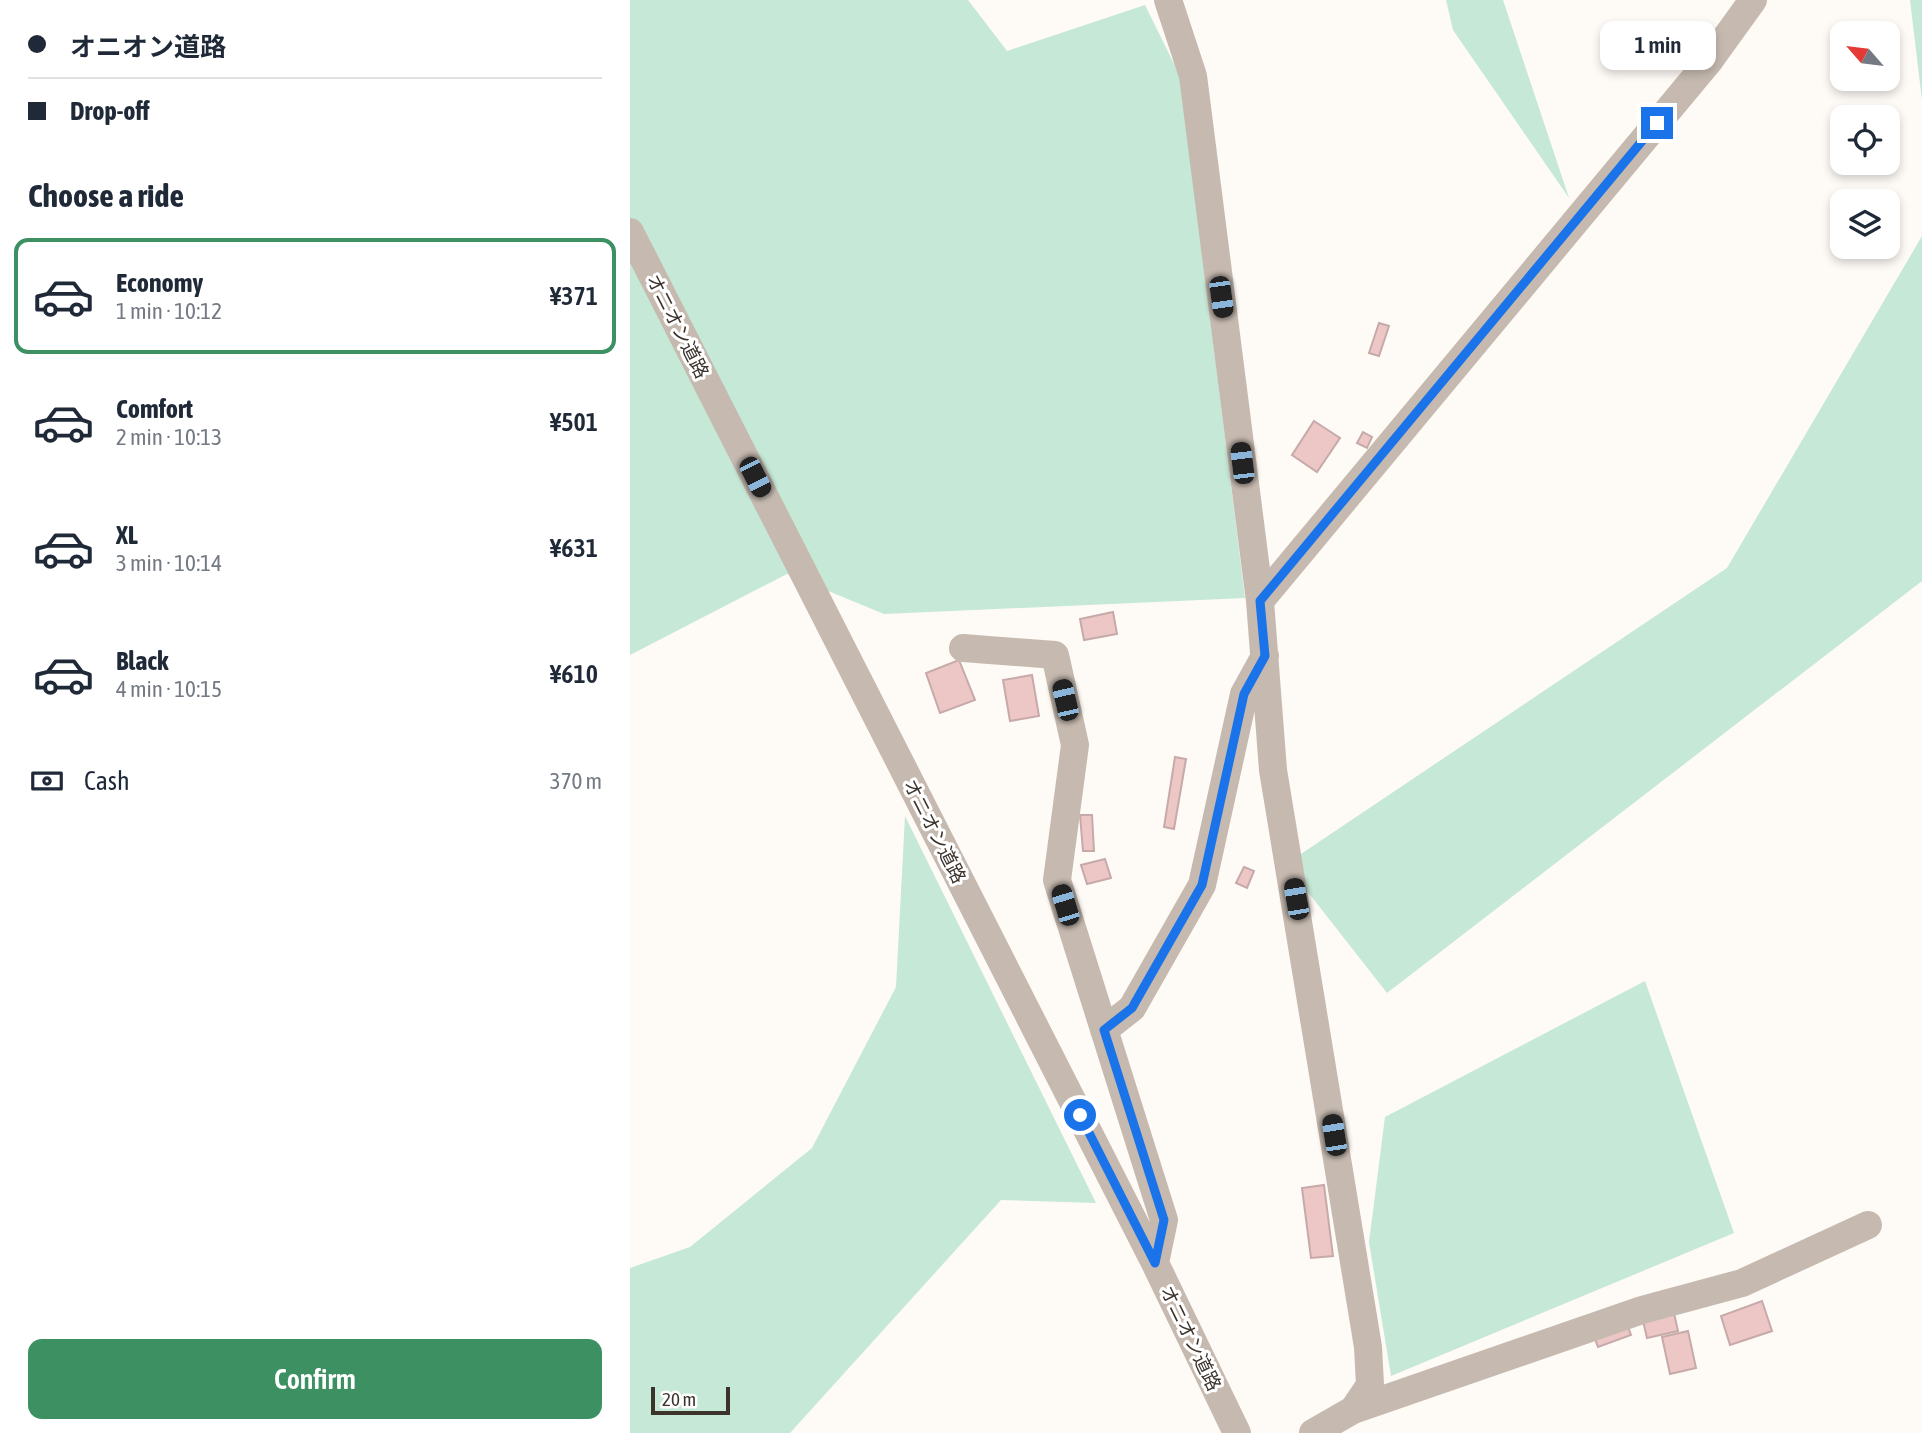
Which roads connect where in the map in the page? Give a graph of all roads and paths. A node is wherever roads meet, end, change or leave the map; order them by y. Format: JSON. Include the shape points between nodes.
{"nodes":[{"id":1,"x":1168,"y":0,"type":"edge"},
{"id":2,"x":1753,"y":0,"type":"edge"},
{"id":3,"x":630,"y":232,"type":"edge"},
{"id":4,"x":1260,"y":601,"type":"junction"},
{"id":5,"x":963,"y":648,"type":"dead end"},
{"id":6,"x":1265,"y":656,"type":"junction"},
{"id":7,"x":1104,"y":1030,"type":"junction"},
{"id":8,"x":1868,"y":1225,"type":"dead end"},
{"id":9,"x":1155,"y":1263,"type":"junction"},
{"id":10,"x":1353,"y":1410,"type":"junction"},
{"id":11,"x":1237,"y":1433,"type":"edge"},
{"id":12,"x":1313,"y":1433,"type":"edge"}],
"edges":[{"from":1,"to":4,"type":"street","via":[[1193,76]]},
{"from":2,"to":4,"type":"street","via":[[1709,61]]},
{"from":3,"to":9,"type":"street","name":"オニオン道路"},
{"from":4,"to":6,"type":"street"},
{"from":5,"to":7,"type":"street","via":[[1055,655],[1075,745],[1057,880]]},
{"from":6,"to":7,"type":"street","via":[[1244,694],[1202,885],[1132,1008]]},
{"from":6,"to":10,"type":"street","via":[[1273,771],[1367,1347],[1370,1385]]},
{"from":7,"to":9,"type":"street","via":[[1164,1220]]},
{"from":8,"to":10,"type":"street","via":[[1742,1283],[1642,1310]]},
{"from":9,"to":11,"type":"street","name":"オニオン道路"},
{"from":10,"to":12,"type":"street"}]}
